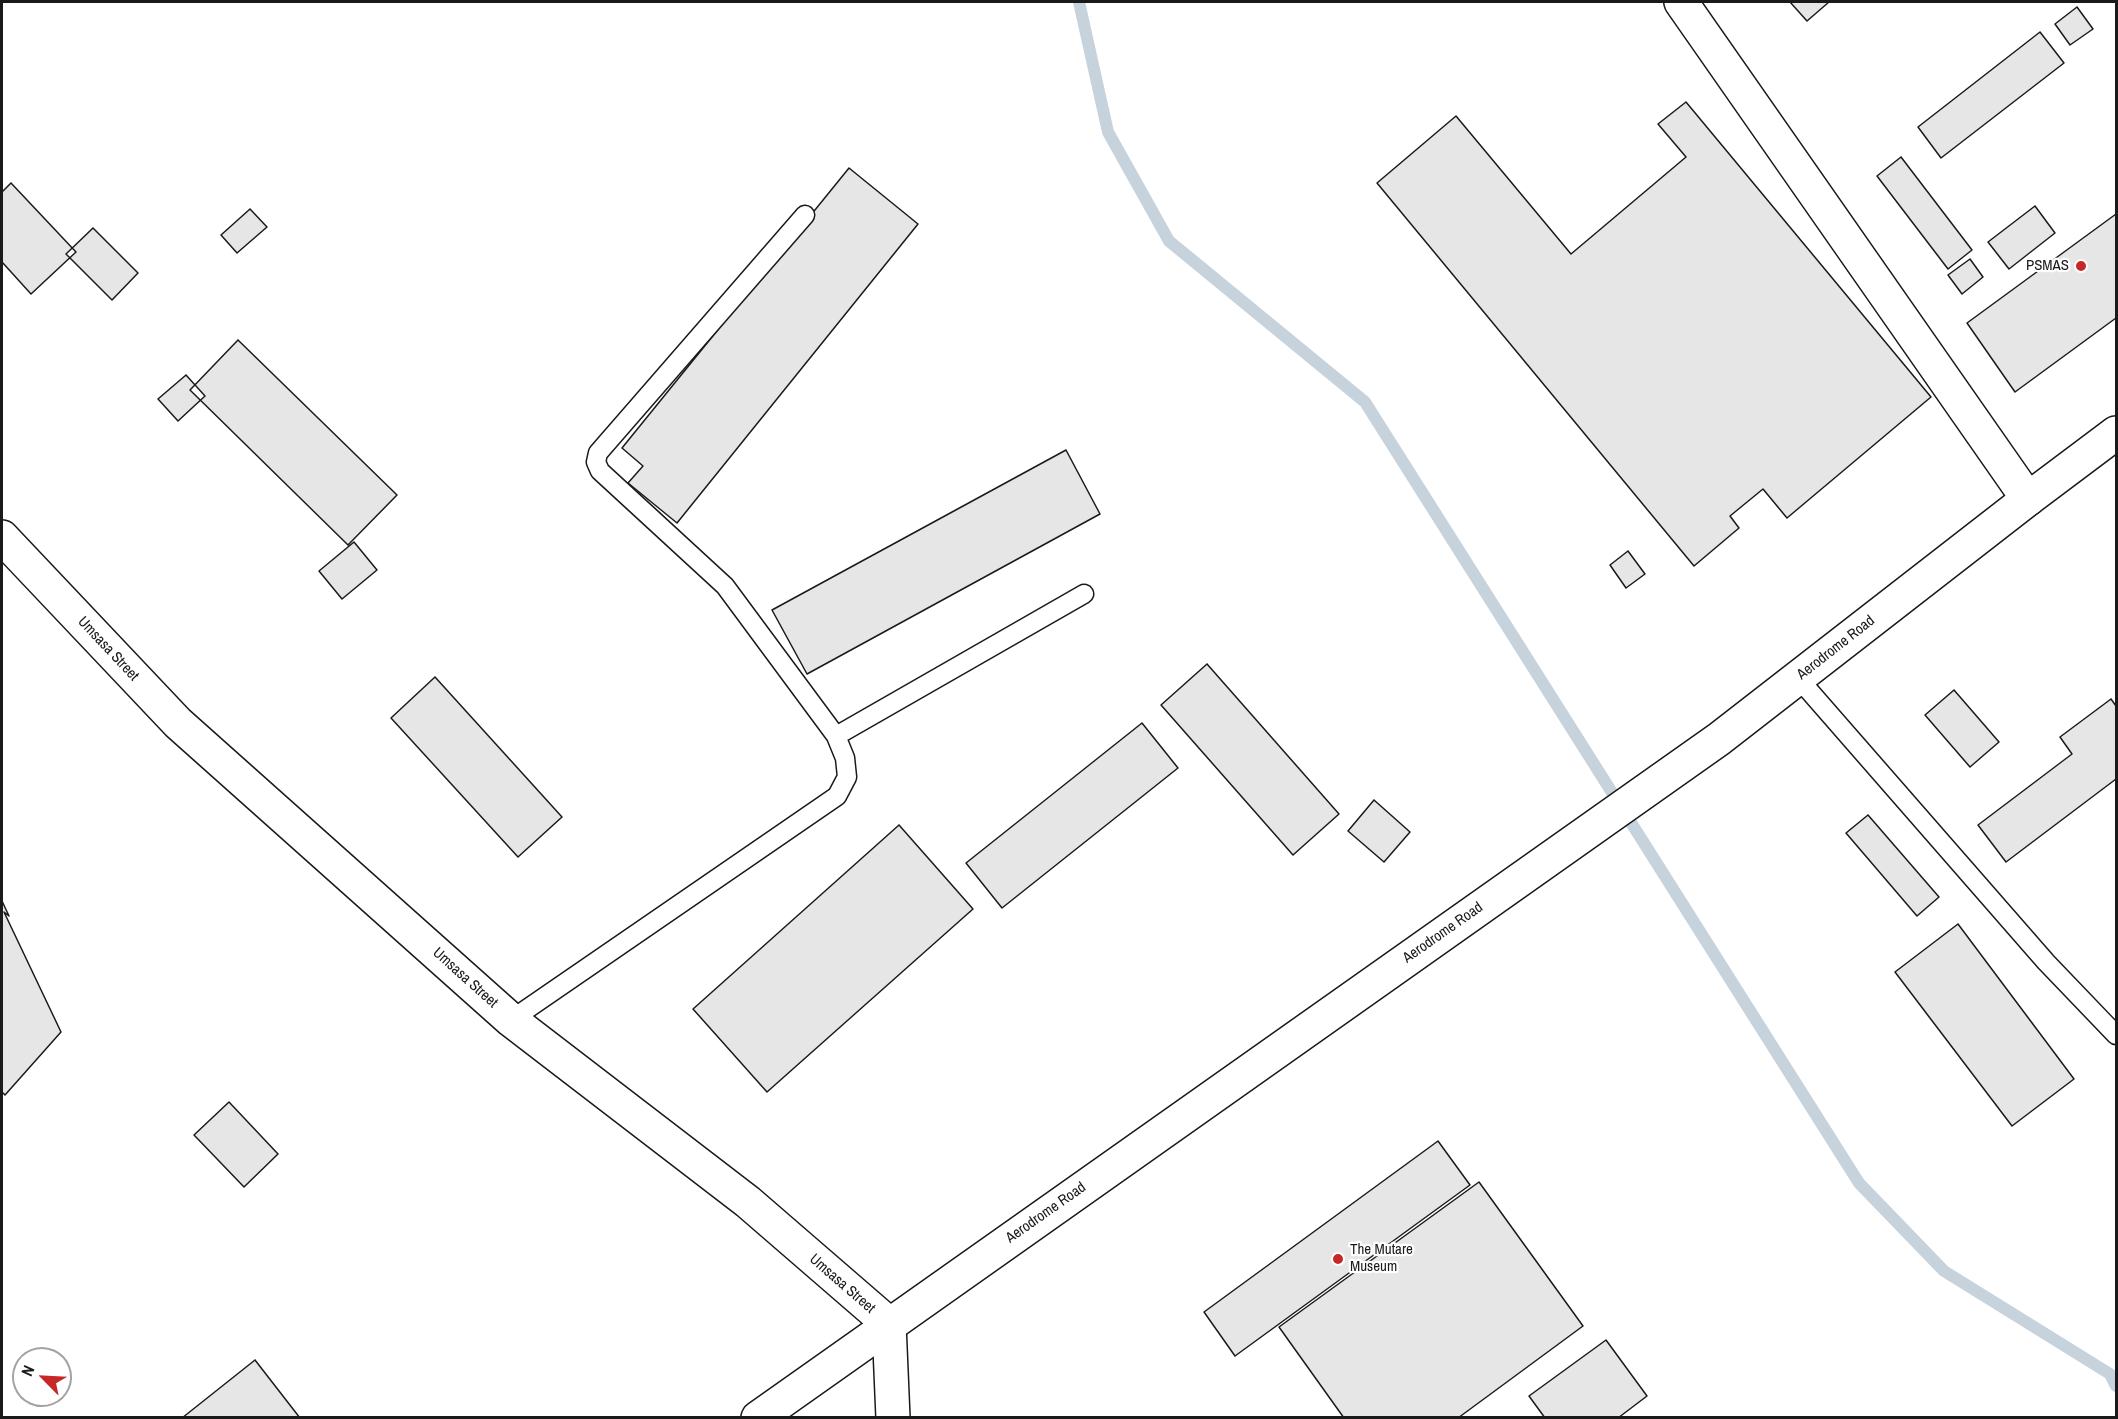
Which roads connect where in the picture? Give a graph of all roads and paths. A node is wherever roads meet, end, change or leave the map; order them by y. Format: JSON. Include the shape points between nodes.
{"nodes":[{"id":1,"x":1681,"y":2,"type":"edge"},
{"id":2,"x":805,"y":215,"type":"dead end"},
{"id":3,"x":2116,"y":433,"type":"edge"},
{"id":4,"x":2028,"y":499,"type":"junction"},
{"id":5,"x":2,"y":537,"type":"edge"},
{"id":6,"x":1084,"y":594,"type":"dead end"},
{"id":7,"x":1798,"y":678,"type":"junction"},
{"id":8,"x":836,"y":736,"type":"junction"},
{"id":9,"x":511,"y":1020,"type":"junction"},
{"id":10,"x":2116,"y":1035,"type":"edge"},
{"id":11,"x":889,"y":1324,"type":"junction"},
{"id":12,"x":758,"y":1418,"type":"edge"},
{"id":13,"x":893,"y":1418,"type":"edge"}],
"edges":[{"from":1,"to":4,"type":"street"},
{"from":2,"to":8,"type":"lane","via":[[598,453],[596,462],[600,471],[725,586]]},
{"from":3,"to":4,"type":"street","name":"Aerodrome Road"},
{"from":4,"to":7,"type":"street","name":"Aerodrome Road"},
{"from":5,"to":9,"type":"street","name":"Umsasa Street","via":[[178,723]]},
{"from":6,"to":8,"type":"lane"},
{"from":7,"to":10,"type":"lane","via":[[2046,962]]},
{"from":7,"to":11,"type":"street","name":"Aerodrome Road","via":[[1719,740]]},
{"from":8,"to":9,"type":"lane","via":[[847,777],[837,796]]},
{"from":9,"to":11,"type":"street","name":"Umsasa Street","via":[[748,1202]]},
{"from":11,"to":12,"type":"street","name":"Aerodrome Road"},
{"from":11,"to":13,"type":"street","name":"Umsasa Street"}]}
